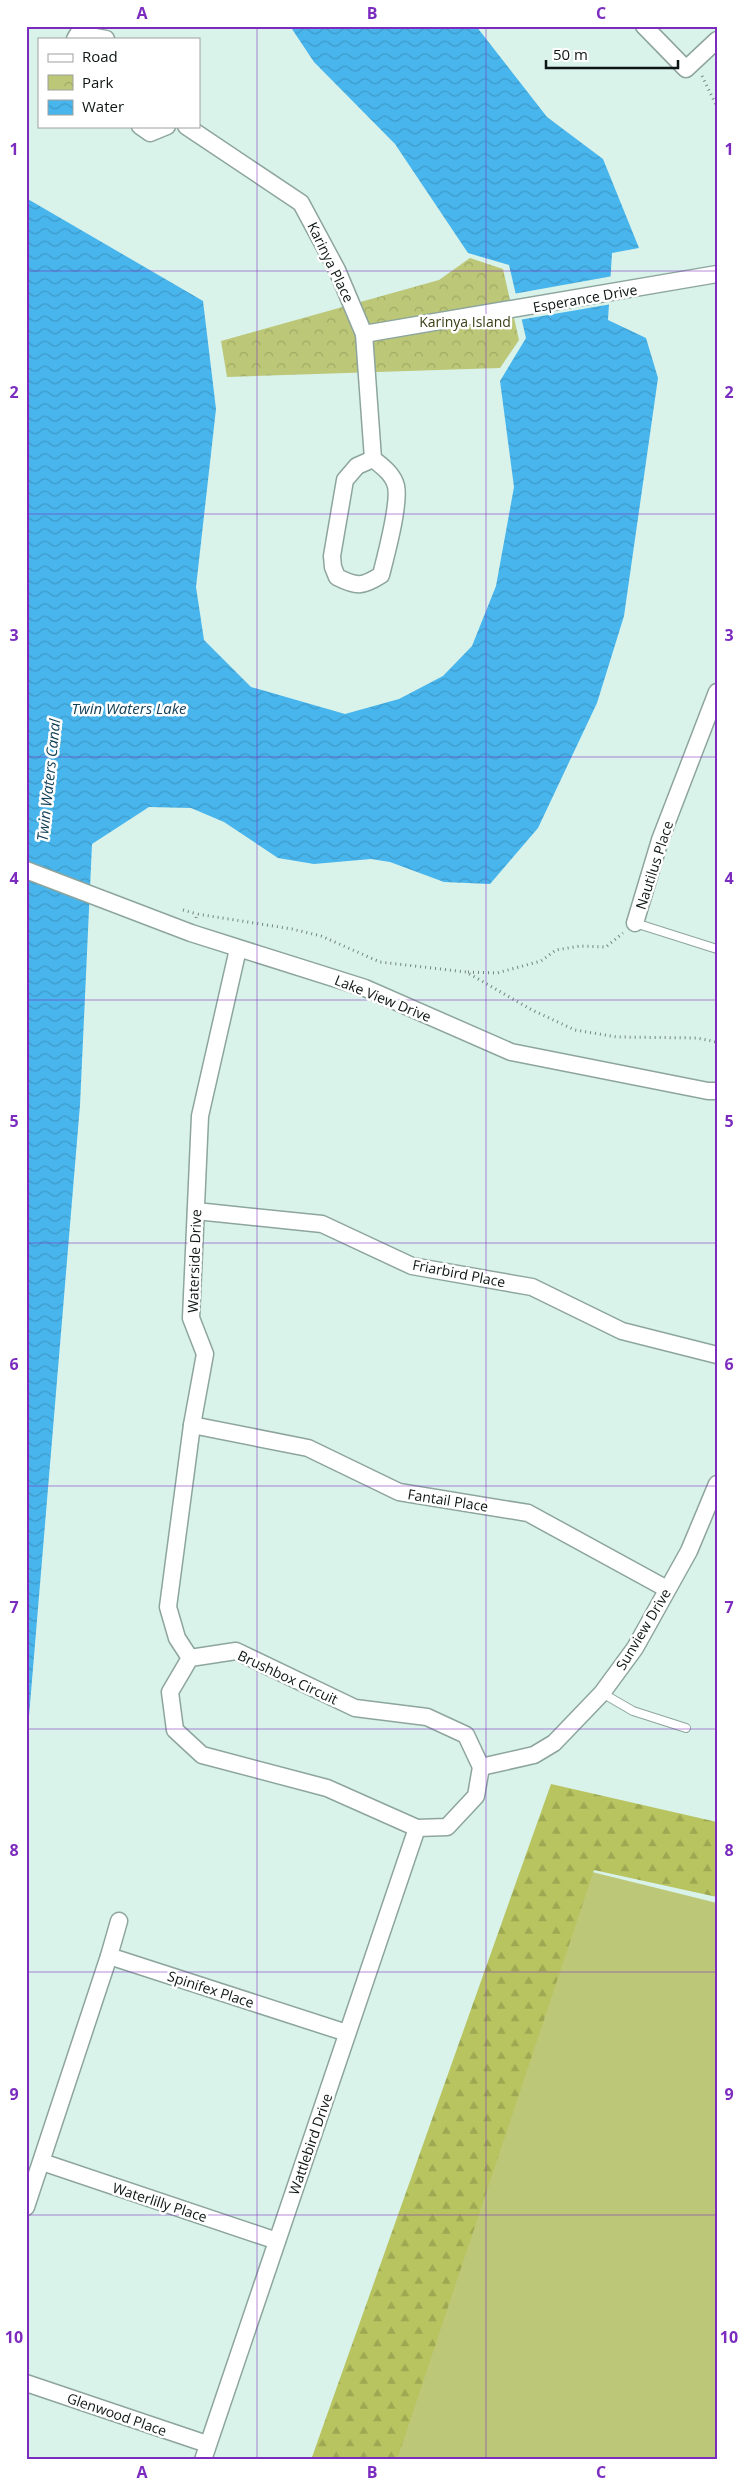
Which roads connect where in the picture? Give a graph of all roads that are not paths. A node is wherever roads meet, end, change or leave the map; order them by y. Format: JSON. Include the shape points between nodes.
{"nodes":[{"id":1,"x":644,"y":26,"type":"edge"},
{"id":2,"x":76,"y":38,"type":"edge"},
{"id":3,"x":100,"y":38,"type":"edge"},
{"id":4,"x":717,"y":40,"type":"edge"},
{"id":5,"x":143,"y":128,"type":"edge"},
{"id":6,"x":161,"y":128,"type":"edge"},
{"id":7,"x":189,"y":128,"type":"edge"},
{"id":8,"x":717,"y":274,"type":"edge"},
{"id":9,"x":364,"y":334,"type":"junction"},
{"id":10,"x":373,"y":459,"type":"junction"},
{"id":11,"x":717,"y":692,"type":"edge"},
{"id":12,"x":711,"y":730,"type":"edge"},
{"id":13,"x":26,"y":870,"type":"edge"},
{"id":14,"x":635,"y":923,"type":"joint"},
{"id":15,"x":717,"y":948,"type":"edge"},
{"id":16,"x":238,"y":949,"type":"junction"},
{"id":17,"x":717,"y":1091,"type":"edge"},
{"id":18,"x":196,"y":1211,"type":"junction"},
{"id":19,"x":717,"y":1355,"type":"edge"},
{"id":20,"x":192,"y":1425,"type":"junction"},
{"id":21,"x":717,"y":1484,"type":"edge"},
{"id":22,"x":667,"y":1589,"type":"junction"},
{"id":23,"x":190,"y":1658,"type":"junction"},
{"id":24,"x":602,"y":1693,"type":"junction"},
{"id":25,"x":686,"y":1728,"type":"dead end"},
{"id":26,"x":482,"y":1767,"type":"junction"},
{"id":27,"x":417,"y":1828,"type":"junction"},
{"id":28,"x":119,"y":1921,"type":"dead end"},
{"id":29,"x":109,"y":1956,"type":"junction"},
{"id":30,"x":347,"y":2033,"type":"junction"},
{"id":31,"x":42,"y":2162,"type":"junction"},
{"id":32,"x":26,"y":2207,"type":"edge"},
{"id":33,"x":277,"y":2241,"type":"junction"},
{"id":34,"x":26,"y":2383,"type":"edge"},
{"id":35,"x":205,"y":2452,"type":"edge"}],
"edges":[{"from":1,"to":4,"type":"street","via":[[686,69]]},
{"from":2,"to":3,"type":"street","via":[[78,34]]},
{"from":5,"to":6,"type":"street","via":[[150,133]]},
{"from":7,"to":9,"type":"street","name":"Karinya Place","via":[[300,203],[337,270]]},
{"from":8,"to":9,"type":"street","name":"Esperance Drive"},
{"from":9,"to":10,"type":"street","name":"Karinya Place"},
{"from":10,"to":10,"type":"street","via":[[388,471],[396,486],[393,521],[381,575],[369,583],[354,586],[336,577],[332,556],[345,480],[357,466]]},
{"from":11,"to":12,"type":"street","name":"Nautilus Place"},
{"from":12,"to":14,"type":"street","name":"Nautilus Place","via":[[660,840]]},
{"from":13,"to":16,"type":"street","name":"Lake View Drive"},
{"from":14,"to":15,"type":"lane","name":"Nautilus Place"},
{"from":16,"to":17,"type":"street","name":"Lake View Drive","via":[[365,988],[512,1052]]},
{"from":16,"to":18,"type":"street","name":"Waterside Drive","via":[[200,1116]]},
{"from":18,"to":19,"type":"street","name":"Friarbird Place","via":[[322,1224],[412,1266],[532,1287],[622,1331]]},
{"from":18,"to":20,"type":"street","name":"Waterside Drive","via":[[191,1318],[206,1354]]},
{"from":20,"to":22,"type":"street","name":"Fantail Place","via":[[308,1448],[399,1492],[528,1513]]},
{"from":20,"to":23,"type":"street","name":"Waterside Drive","via":[[168,1607],[176,1638]]},
{"from":21,"to":22,"type":"street","name":"Sunview Drive","via":[[689,1551]]},
{"from":22,"to":24,"type":"street","name":"Sunview Drive","via":[[635,1648]]},
{"from":23,"to":26,"type":"street","name":"Brushbox Circuit","via":[[236,1651],[355,1708],[428,1717],[466,1735]]},
{"from":23,"to":27,"type":"street","via":[[170,1692],[175,1730],[202,1754],[327,1788]]},
{"from":24,"to":25,"type":"lane","via":[[633,1711]]},
{"from":24,"to":26,"type":"street","name":"Sunview Drive","via":[[554,1743],[534,1755]]},
{"from":26,"to":27,"type":"street","via":[[476,1796],[446,1828]]},
{"from":27,"to":30,"type":"street","name":"Wattlebird Drive"},
{"from":28,"to":29,"type":"street"},
{"from":29,"to":30,"type":"street","name":"Spinifex Place"},
{"from":29,"to":31,"type":"street"},
{"from":30,"to":33,"type":"street","name":"Wattlebird Drive"},
{"from":31,"to":32,"type":"street"},
{"from":31,"to":33,"type":"street","name":"Waterlilly Place"},
{"from":33,"to":35,"type":"street","name":"Wattlebird Drive"},
{"from":34,"to":35,"type":"street","name":"Glenwood Place"}]}
